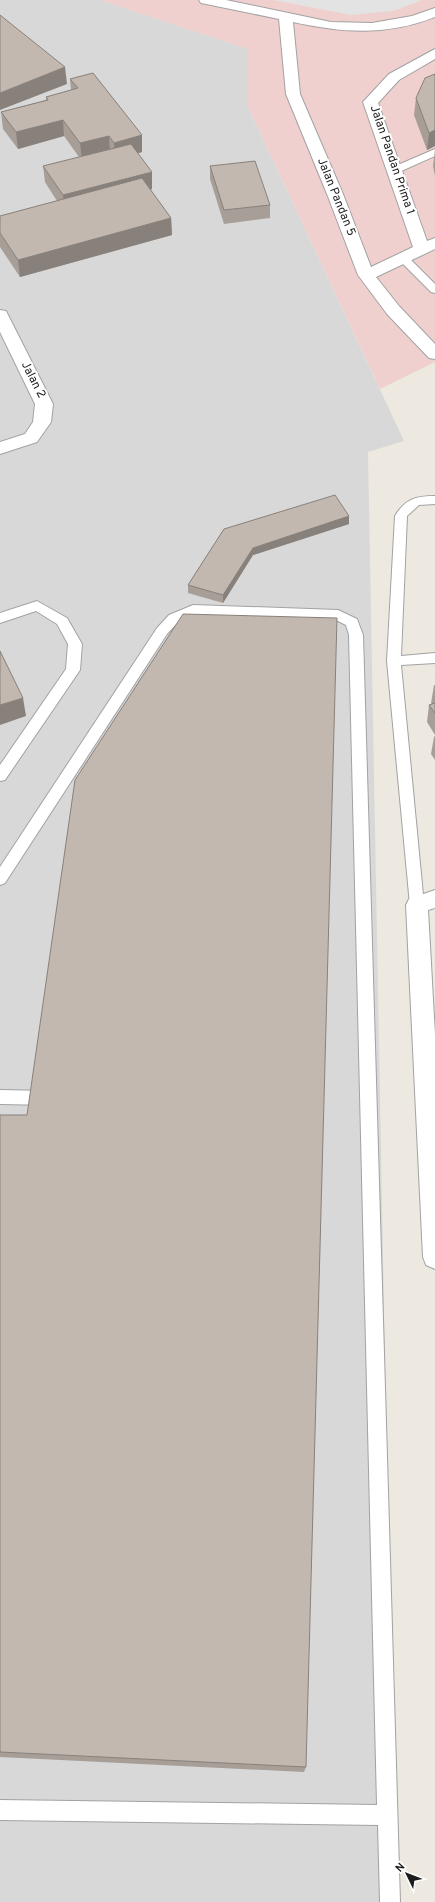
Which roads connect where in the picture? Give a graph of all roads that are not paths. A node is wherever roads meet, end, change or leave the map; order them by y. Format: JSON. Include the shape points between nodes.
{"nodes":[{"id":1,"x":206,"y":0,"type":"edge"},
{"id":2,"x":435,"y":12,"type":"edge"},
{"id":3,"x":286,"y":17,"type":"junction"},
{"id":4,"x":435,"y":54,"type":"edge"},
{"id":5,"x":435,"y":152,"type":"edge"},
{"id":6,"x":395,"y":170,"type":"junction"},
{"id":7,"x":429,"y":246,"type":"edge"},
{"id":8,"x":403,"y":258,"type":"junction"},
{"id":9,"x":366,"y":275,"type":"junction"},
{"id":10,"x":435,"y":290,"type":"edge"},
{"id":11,"x":0,"y":315,"type":"edge"},
{"id":12,"x":435,"y":354,"type":"edge"},
{"id":13,"x":0,"y":448,"type":"edge"},
{"id":14,"x":435,"y":500,"type":"edge"},
{"id":15,"x":0,"y":618,"type":"edge"},
{"id":16,"x":435,"y":658,"type":"edge"},
{"id":17,"x":394,"y":661,"type":"junction"},
{"id":18,"x":0,"y":776,"type":"edge"},
{"id":19,"x":0,"y":879,"type":"edge"},
{"id":20,"x":426,"y":902,"type":"edge"},
{"id":21,"x":0,"y":1097,"type":"edge"},
{"id":22,"x":62,"y":1098,"type":"edge"},
{"id":23,"x":435,"y":1257,"type":"edge"},
{"id":24,"x":0,"y":1810,"type":"edge"},
{"id":25,"x":387,"y":1815,"type":"junction"},
{"id":26,"x":390,"y":1902,"type":"edge"}],
"edges":[{"from":1,"to":3,"type":"street"},
{"from":2,"to":3,"type":"street","via":[[415,20],[372,27],[330,26]]},
{"from":3,"to":9,"type":"street","name":"Jalan Pandan 5","via":[[293,94]]},
{"from":4,"to":6,"type":"street","name":"Jalan Pandan Prima 1","via":[[394,77],[370,102]]},
{"from":5,"to":6,"type":"lane"},
{"from":6,"to":7,"type":"street","name":"Jalan Pandan Prima 1"},
{"from":7,"to":8,"type":"street"},
{"from":8,"to":9,"type":"street"},
{"from":8,"to":10,"type":"lane"},
{"from":9,"to":12,"type":"street","name":"Jalan Pandan 5","via":[[393,310]]},
{"from":11,"to":13,"type":"street","name":"Jalan 2","via":[[44,404],[42,422],[31,438]]},
{"from":14,"to":17,"type":"lane","via":[[419,500],[407,506],[401,516]]},
{"from":15,"to":18,"type":"lane","via":[[37,606],[62,621],[75,644],[73,670]]},
{"from":16,"to":17,"type":"lane"},
{"from":17,"to":20,"type":"lane"},
{"from":19,"to":25,"type":"lane","via":[[82,764],[162,631],[174,618],[193,610],[338,615],[352,622],[356,635]]},
{"from":20,"to":23,"type":"street"},
{"from":21,"to":22,"type":"lane"},
{"from":24,"to":25,"type":"lane"},
{"from":25,"to":26,"type":"lane"}]}
